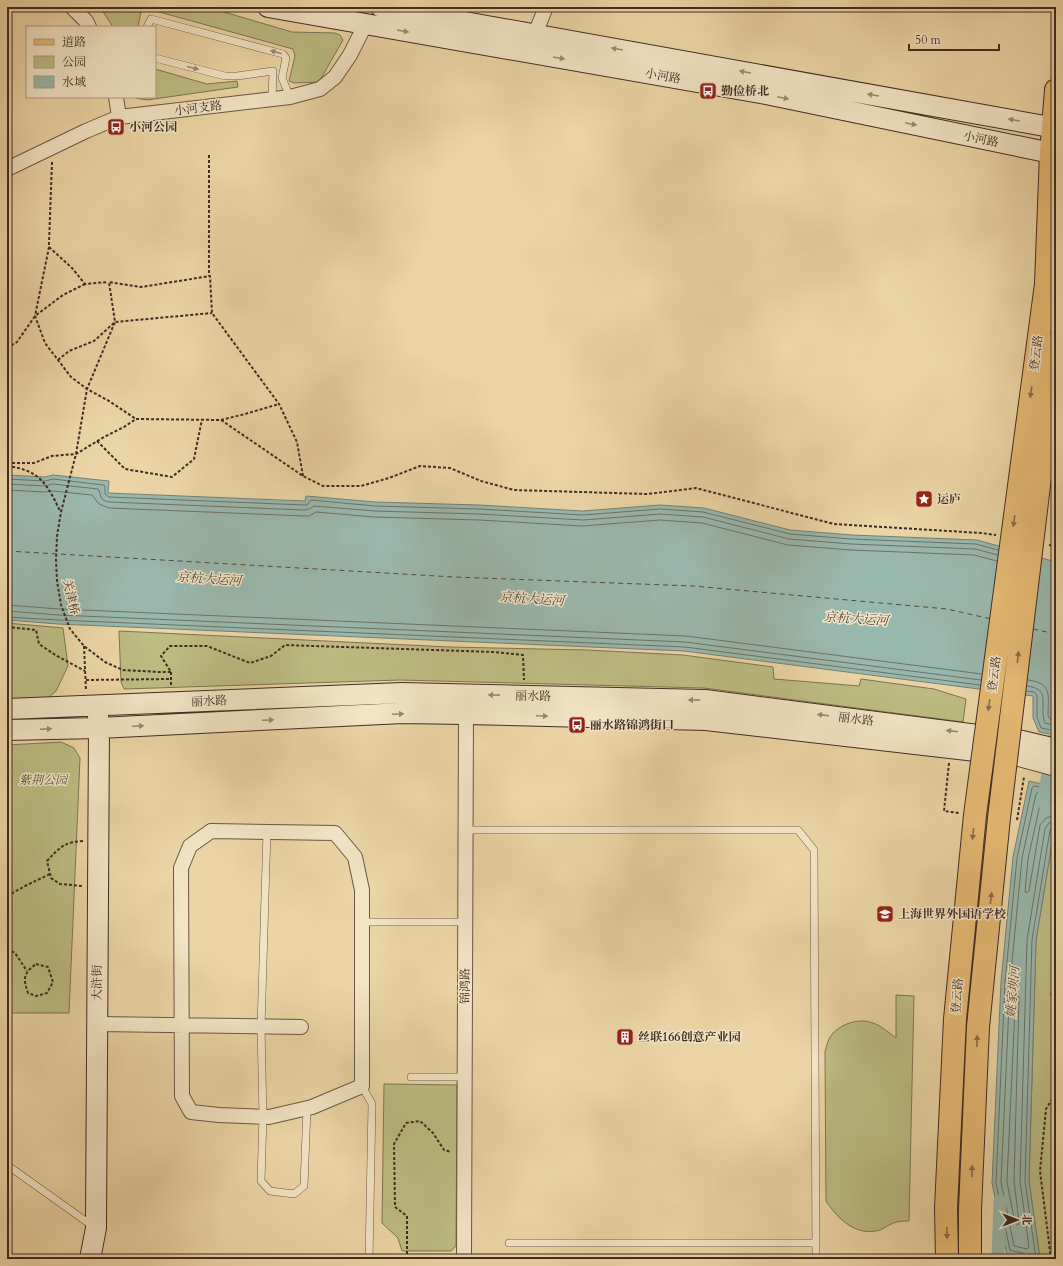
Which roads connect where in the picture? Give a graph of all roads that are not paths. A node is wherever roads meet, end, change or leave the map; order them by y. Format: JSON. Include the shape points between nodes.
{"nodes":[{"id":1,"x":72,"y":7,"type":"edge"},
{"id":2,"x":268,"y":7,"type":"edge"},
{"id":3,"x":381,"y":7,"type":"edge"},
{"id":4,"x":546,"y":7,"type":"edge"},
{"id":5,"x":365,"y":25,"type":"junction"},
{"id":6,"x":89,"y":26,"type":"edge"},
{"id":7,"x":148,"y":26,"type":"edge"},
{"id":8,"x":535,"y":34,"type":"junction"},
{"id":9,"x":531,"y":54,"type":"junction"},
{"id":10,"x":156,"y":58,"type":"edge"},
{"id":11,"x":284,"y":67,"type":"junction"},
{"id":12,"x":273,"y":71,"type":"junction"},
{"id":13,"x":1056,"y":90,"type":"edge"},
{"id":14,"x":290,"y":97,"type":"junction"},
{"id":15,"x":116,"y":98,"type":"edge"},
{"id":16,"x":272,"y":99,"type":"junction"},
{"id":17,"x":119,"y":118,"type":"junction"},
{"id":18,"x":1054,"y":128,"type":"edge"},
{"id":19,"x":1053,"y":153,"type":"edge"},
{"id":20,"x":7,"y":169,"type":"edge"},
{"id":21,"x":1056,"y":344,"type":"edge"},
{"id":22,"x":92,"y":701,"type":"junction"},
{"id":23,"x":7,"y":709,"type":"edge"},
{"id":24,"x":466,"y":714,"type":"junction"},
{"id":25,"x":99,"y":728,"type":"junction"},
{"id":26,"x":7,"y":730,"type":"edge"},
{"id":27,"x":1018,"y":748,"type":"junction"},
{"id":28,"x":1056,"y":749,"type":"edge"},
{"id":29,"x":1056,"y":766,"type":"edge"},
{"id":30,"x":466,"y":830,"type":"junction"},
{"id":31,"x":267,"y":832,"type":"junction"},
{"id":32,"x":362,"y":922,"type":"junction"},
{"id":33,"x":465,"y":922,"type":"junction"},
{"id":34,"x":97,"y":1024,"type":"junction"},
{"id":35,"x":181,"y":1026,"type":"junction"},
{"id":36,"x":261,"y":1027,"type":"junction"},
{"id":37,"x":301,"y":1027,"type":"dead end"},
{"id":38,"x":411,"y":1077,"type":"dead end"},
{"id":39,"x":464,"y":1077,"type":"junction"},
{"id":40,"x":362,"y":1086,"type":"junction"},
{"id":41,"x":307,"y":1108,"type":"junction"},
{"id":42,"x":263,"y":1116,"type":"junction"},
{"id":43,"x":7,"y":1165,"type":"edge"},
{"id":44,"x":96,"y":1228,"type":"junction"},
{"id":45,"x":509,"y":1243,"type":"dead end"},
{"id":46,"x":815,"y":1243,"type":"junction"},
{"id":47,"x":90,"y":1259,"type":"edge"},
{"id":48,"x":369,"y":1259,"type":"edge"},
{"id":49,"x":464,"y":1259,"type":"edge"},
{"id":50,"x":816,"y":1259,"type":"edge"},
{"id":51,"x":947,"y":1259,"type":"edge"},
{"id":52,"x":970,"y":1259,"type":"edge"}],
"edges":[{"from":1,"to":6,"type":"street"},
{"from":2,"to":5,"type":"main road","name":"小河路"},
{"from":3,"to":8,"type":"main road","name":"小河路"},
{"from":4,"to":8,"type":"street"},
{"from":5,"to":9,"type":"main road","name":"小河路","one_way":true},
{"from":5,"to":14,"type":"street","name":"小河支路","via":[[335,77],[320,89]]},
{"from":11,"to":7,"type":"lane","one_way":true,"via":[[286,58],[283,54],[152,19]]},
{"from":8,"to":9,"type":"street"},
{"from":18,"to":8,"type":"main road","name":"小河路","one_way":true},
{"from":9,"to":19,"type":"main road","name":"小河路","one_way":true,"via":[[766,94]]},
{"from":10,"to":12,"type":"lane","one_way":true,"via":[[225,76]]},
{"from":11,"to":12,"type":"lane"},
{"from":11,"to":14,"type":"lane","via":[[282,78]]},
{"from":12,"to":16,"type":"lane"},
{"from":13,"to":18,"type":"main road","name":"登云路"},
{"from":14,"to":16,"type":"street","name":"小河支路"},
{"from":15,"to":17,"type":"street"},
{"from":16,"to":17,"type":"street","name":"小河支路"},
{"from":17,"to":20,"type":"street","name":"小河支路"},
{"from":18,"to":19,"type":"main road","name":"登云路"},
{"from":19,"to":51,"type":"main road","name":"登云路","one_way":true,"bridge":true,"via":[[1046,284],[975,815],[955,1019],[946,1208]]},
{"from":52,"to":21,"type":"main road","name":"登云路","one_way":true,"bridge":true,"via":[[980,1012],[999,818]]},
{"from":22,"to":23,"type":"main road","name":"丽水路"},
{"from":22,"to":25,"type":"main road","name":"大浒街"},
{"from":27,"to":22,"type":"main road","name":"丽水路","one_way":true,"via":[[705,700],[402,693]]},
{"from":25,"to":24,"type":"main road","name":"丽水路","one_way":true,"via":[[395,714]]},
{"from":24,"to":27,"type":"main road","name":"丽水路","one_way":true,"via":[[706,720]]},
{"from":24,"to":30,"type":"street","name":"锦鸿路"},
{"from":26,"to":25,"type":"main road","name":"丽水路","one_way":true},
{"from":25,"to":34,"type":"main road","name":"大浒街"},
{"from":27,"to":28,"type":"main road","name":"丽水路"},
{"from":27,"to":29,"type":"main road","name":"丽水路"},
{"from":30,"to":33,"type":"street","name":"锦鸿路"},
{"from":30,"to":46,"type":"lane","via":[[798,830],[814,850]]},
{"from":31,"to":32,"type":"street","via":[[335,832],[355,857],[362,890]]},
{"from":31,"to":35,"type":"street","via":[[211,831],[190,846],[181,868]]},
{"from":31,"to":36,"type":"lane"},
{"from":32,"to":33,"type":"lane"},
{"from":32,"to":40,"type":"street"},
{"from":33,"to":39,"type":"street","name":"锦鸿路"},
{"from":34,"to":35,"type":"street"},
{"from":34,"to":44,"type":"main road","name":"大浒街"},
{"from":35,"to":36,"type":"street"},
{"from":35,"to":42,"type":"street","via":[[182,1096],[191,1112]]},
{"from":36,"to":37,"type":"street"},
{"from":36,"to":42,"type":"lane"},
{"from":38,"to":39,"type":"lane"},
{"from":39,"to":49,"type":"street","name":"锦鸿路"},
{"from":40,"to":41,"type":"street"},
{"from":40,"to":48,"type":"lane","via":[[372,1104]]},
{"from":41,"to":42,"type":"street","via":[[269,1117]]},
{"from":41,"to":42,"type":"lane","via":[[304,1186],[294,1194],[270,1191],[261,1181]]},
{"from":43,"to":44,"type":"lane"},
{"from":44,"to":47,"type":"main road","name":"大浒街"},
{"from":45,"to":46,"type":"lane"},
{"from":46,"to":50,"type":"lane"}]}
